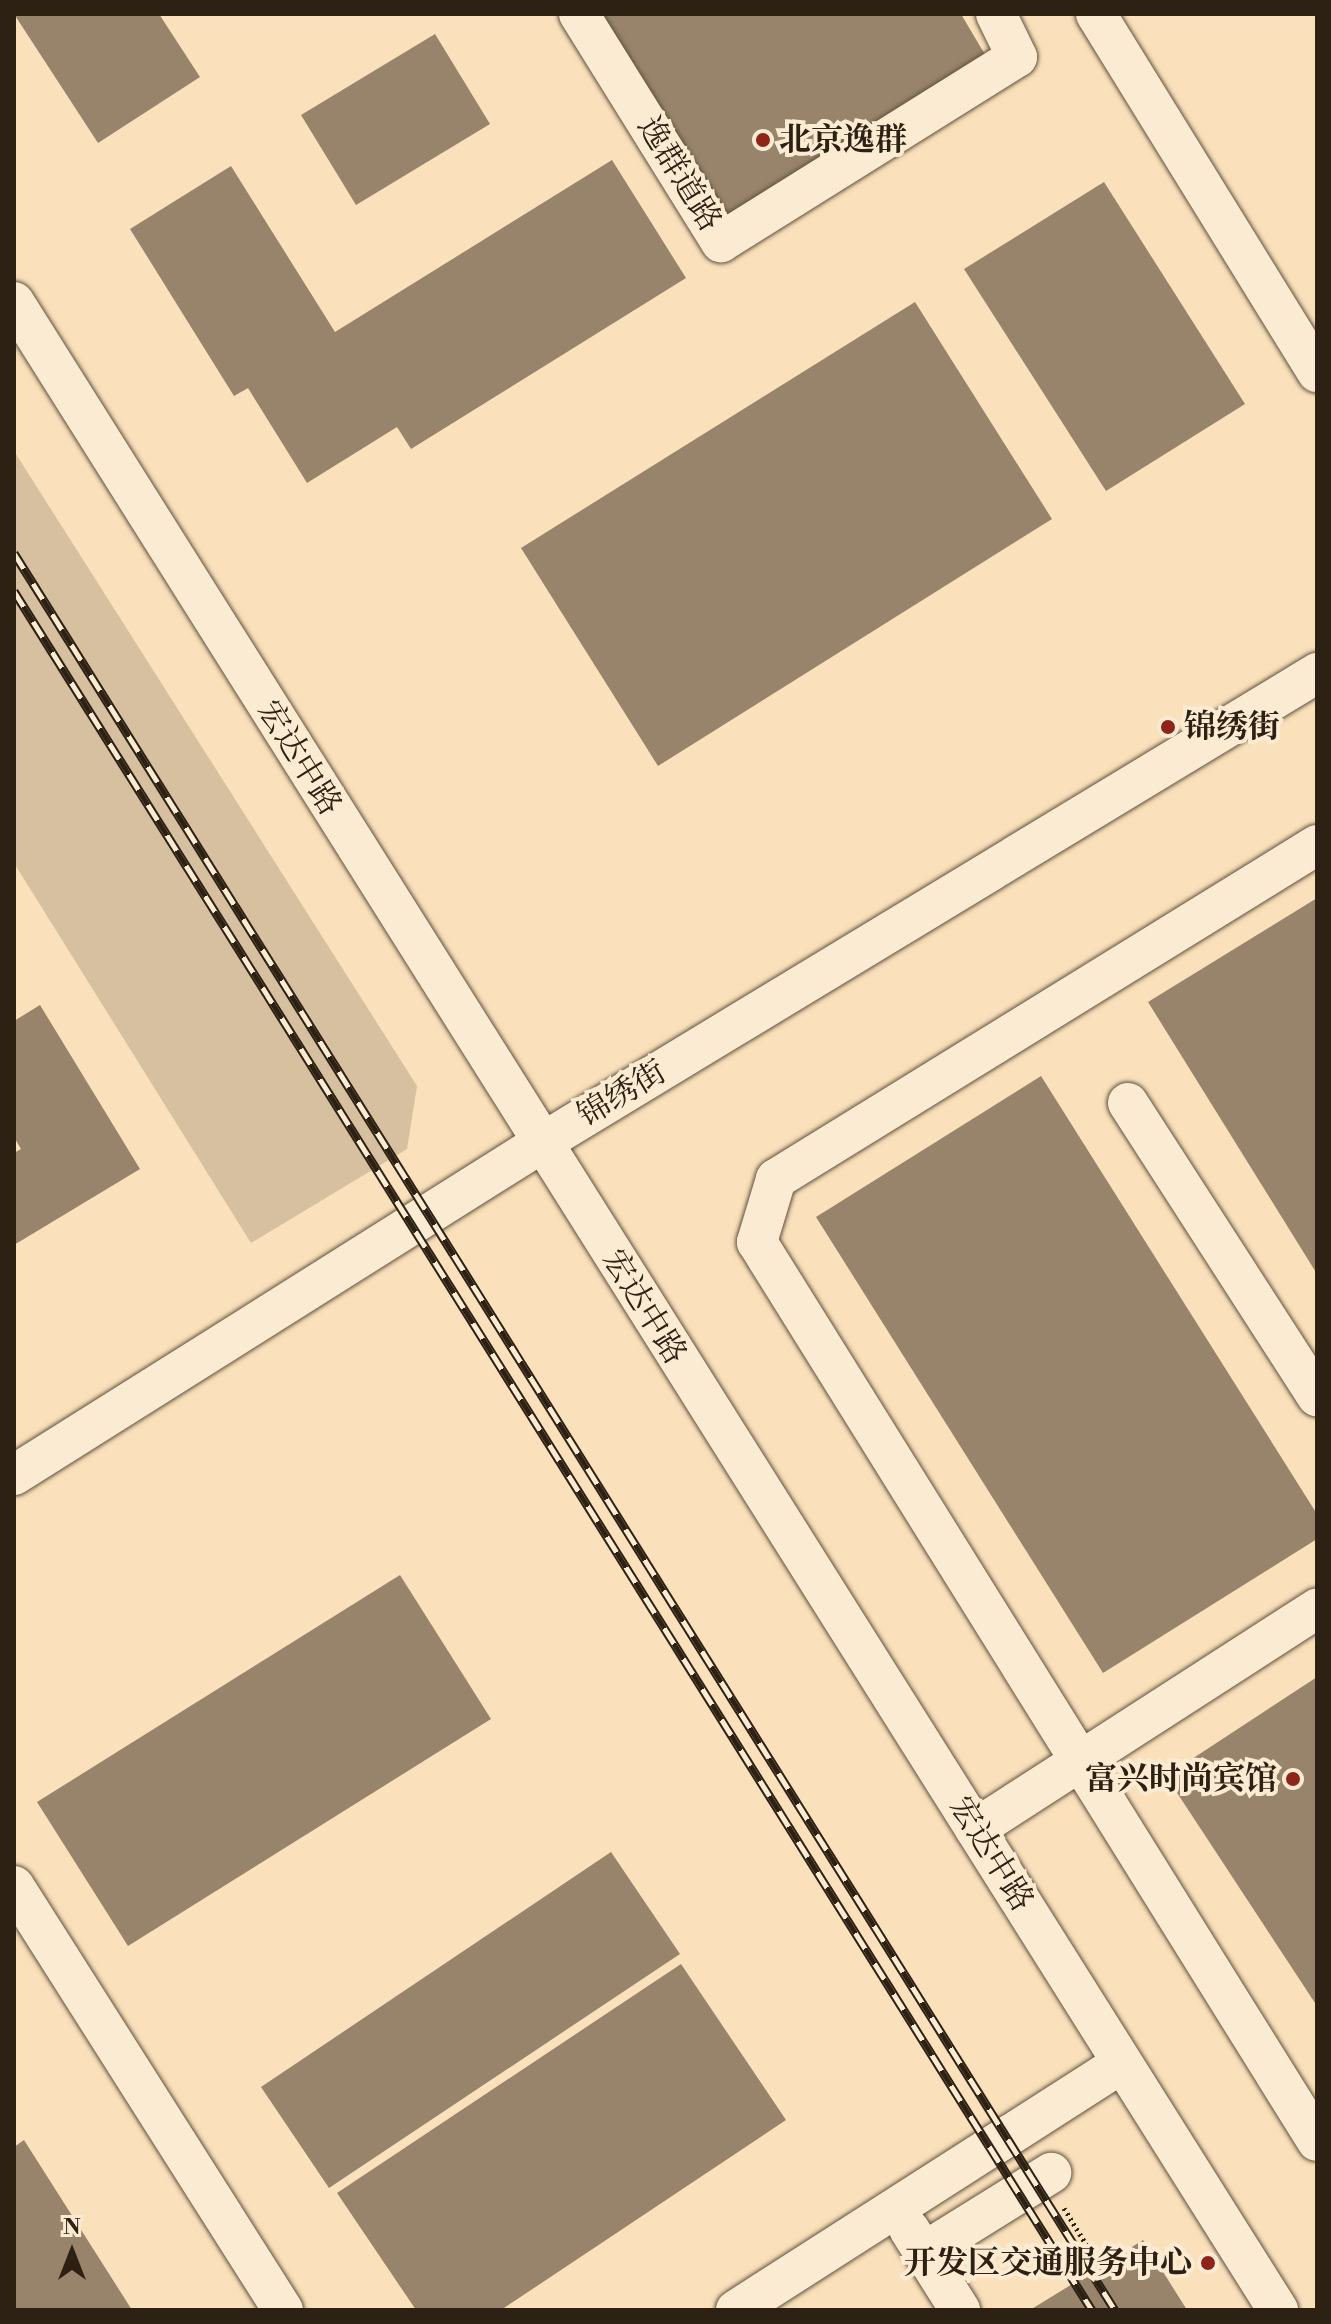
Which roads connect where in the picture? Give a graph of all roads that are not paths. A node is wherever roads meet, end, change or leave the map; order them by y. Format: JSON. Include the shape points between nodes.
{"nodes":[{"id":1,"x":579,"y":14,"type":"edge"},
{"id":2,"x":996,"y":14,"type":"edge"},
{"id":3,"x":1096,"y":14,"type":"edge"},
{"id":4,"x":14,"y":302,"type":"edge"},
{"id":5,"x":1317,"y":372,"type":"edge"},
{"id":6,"x":1317,"y":673,"type":"edge"},
{"id":7,"x":1317,"y":845,"type":"edge"},
{"id":8,"x":1128,"y":1103,"type":"dead end"},
{"id":9,"x":540,"y":1144,"type":"junction"},
{"id":10,"x":1317,"y":1396,"type":"edge"},
{"id":11,"x":14,"y":1475,"type":"edge"},
{"id":12,"x":1317,"y":1609,"type":"edge"},
{"id":13,"x":1080,"y":1761,"type":"junction"},
{"id":14,"x":975,"y":1829,"type":"junction"},
{"id":15,"x":14,"y":1886,"type":"edge"},
{"id":16,"x":1122,"y":2063,"type":"junction"},
{"id":17,"x":1317,"y":2141,"type":"edge"},
{"id":18,"x":1048,"y":2175,"type":"road end"},
{"id":19,"x":897,"y":2208,"type":"junction"},
{"id":20,"x":924,"y":2252,"type":"junction"},
{"id":21,"x":283,"y":2310,"type":"edge"},
{"id":22,"x":736,"y":2310,"type":"edge"},
{"id":23,"x":960,"y":2310,"type":"edge"},
{"id":24,"x":1278,"y":2310,"type":"edge"}],
"edges":[{"from":1,"to":2,"type":"street","name":"逸群道路","via":[[721,242],[1017,57]]},
{"from":3,"to":5,"type":"street"},
{"from":4,"to":9,"type":"street","name":"宏达中路"},
{"from":6,"to":9,"type":"street","name":"锦绣街"},
{"from":7,"to":13,"type":"street","via":[[776,1179],[757,1242]]},
{"from":8,"to":10,"type":"street"},
{"from":9,"to":11,"type":"street","name":"锦绣街"},
{"from":9,"to":14,"type":"street","name":"宏达中路"},
{"from":12,"to":13,"type":"street"},
{"from":13,"to":14,"type":"street"},
{"from":13,"to":17,"type":"street"},
{"from":14,"to":16,"type":"street","name":"宏达中路"},
{"from":15,"to":21,"type":"street"},
{"from":16,"to":19,"type":"street"},
{"from":16,"to":24,"type":"street","name":"宏达中路"},
{"from":18,"to":20,"type":"street"},
{"from":19,"to":20,"type":"street"},
{"from":19,"to":22,"type":"street"},
{"from":20,"to":23,"type":"street"}]}
